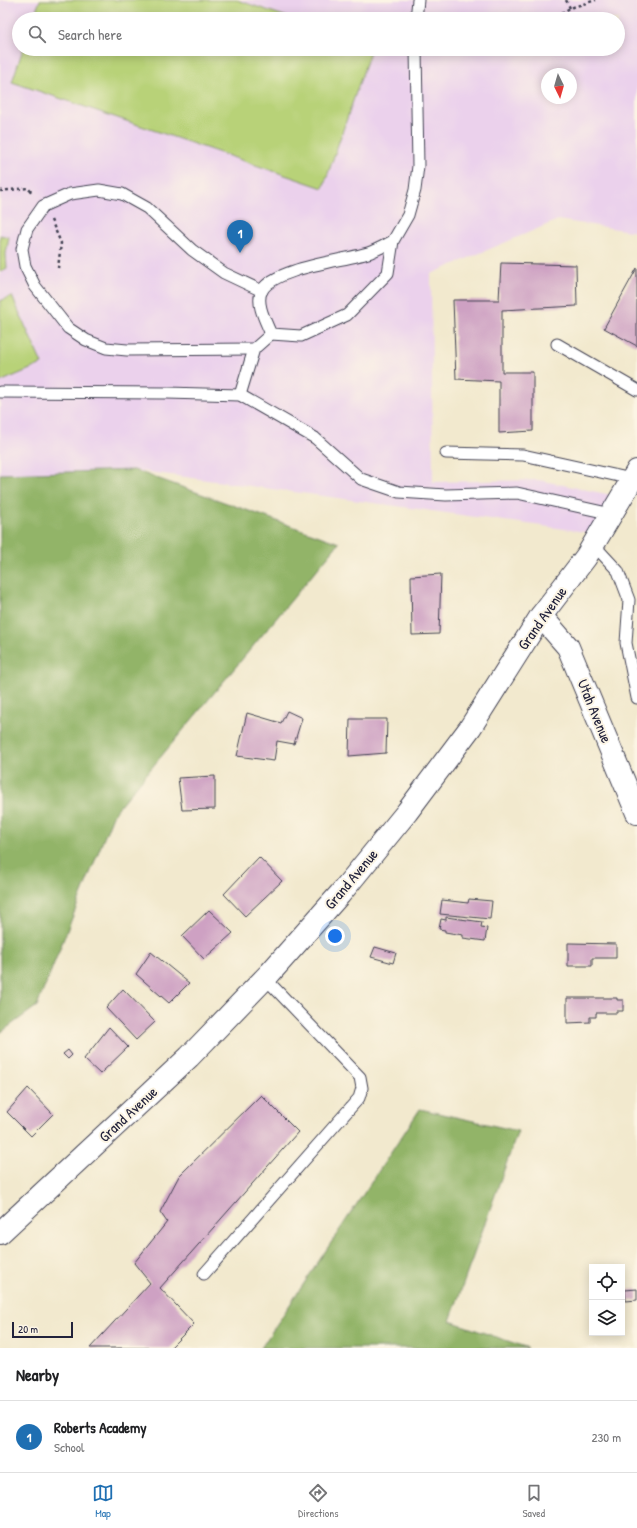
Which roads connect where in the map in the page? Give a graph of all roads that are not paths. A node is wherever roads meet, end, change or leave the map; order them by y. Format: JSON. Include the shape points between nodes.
{"nodes":[{"id":1,"x":418,"y":0,"type":"edge"},
{"id":2,"x":417,"y":12,"type":"edge"},
{"id":3,"x":416,"y":56,"type":"edge"},
{"id":4,"x":393,"y":241,"type":"junction"},
{"id":5,"x":262,"y":291,"type":"junction"},
{"id":6,"x":271,"y":334,"type":"junction"},
{"id":7,"x":558,"y":344,"type":"dead end"},
{"id":8,"x":254,"y":349,"type":"junction"},
{"id":9,"x":637,"y":390,"type":"edge"},
{"id":10,"x":0,"y":392,"type":"edge"},
{"id":11,"x":240,"y":395,"type":"junction"},
{"id":12,"x":446,"y":453,"type":"dead end"},
{"id":13,"x":635,"y":475,"type":"edge"},
{"id":14,"x":612,"y":514,"type":"junction"},
{"id":15,"x":593,"y":544,"type":"junction"},
{"id":16,"x":541,"y":616,"type":"junction"},
{"id":17,"x":637,"y":698,"type":"edge"},
{"id":18,"x":637,"y":813,"type":"edge"},
{"id":19,"x":265,"y":978,"type":"junction"},
{"id":20,"x":0,"y":1233,"type":"edge"},
{"id":21,"x":204,"y":1274,"type":"dead end"}],
"edges":[{"from":1,"to":2,"type":"lane"},
{"from":3,"to":4,"type":"lane","via":[[418,166],[408,215]]},
{"from":4,"to":5,"type":"lane","via":[[370,252],[275,278]]},
{"from":4,"to":6,"type":"lane","via":[[388,273],[347,315],[301,336]]},
{"from":5,"to":6,"type":"lane","via":[[260,306]]},
{"from":5,"to":8,"type":"lane","via":[[224,273],[192,250],[147,208],[122,194],[99,190],[70,194],[43,206],[27,229],[22,249],[24,266],[35,286],[68,328],[86,340],[106,348],[127,350]]},
{"from":6,"to":8,"type":"lane"},
{"from":7,"to":9,"type":"lane"},
{"from":8,"to":11,"type":"lane"},
{"from":10,"to":11,"type":"lane"},
{"from":11,"to":14,"type":"lane","via":[[315,438],[361,479],[399,492],[446,495],[517,493]]},
{"from":12,"to":13,"type":"lane","via":[[523,455]]},
{"from":13,"to":14,"type":"street","name":"Grand Avenue"},
{"from":14,"to":15,"type":"street","name":"Grand Avenue"},
{"from":15,"to":16,"type":"street","name":"Grand Avenue"},
{"from":15,"to":17,"type":"lane","via":[[618,571],[628,600],[626,643]]},
{"from":16,"to":18,"type":"street","name":"Utah Avenue","via":[[568,647]]},
{"from":16,"to":19,"type":"street","name":"Grand Avenue","via":[[470,728],[407,812],[340,894]]},
{"from":19,"to":20,"type":"street","name":"Grand Avenue","via":[[188,1057]]},
{"from":19,"to":21,"type":"lane","via":[[360,1077],[362,1088],[359,1098]]}]}
